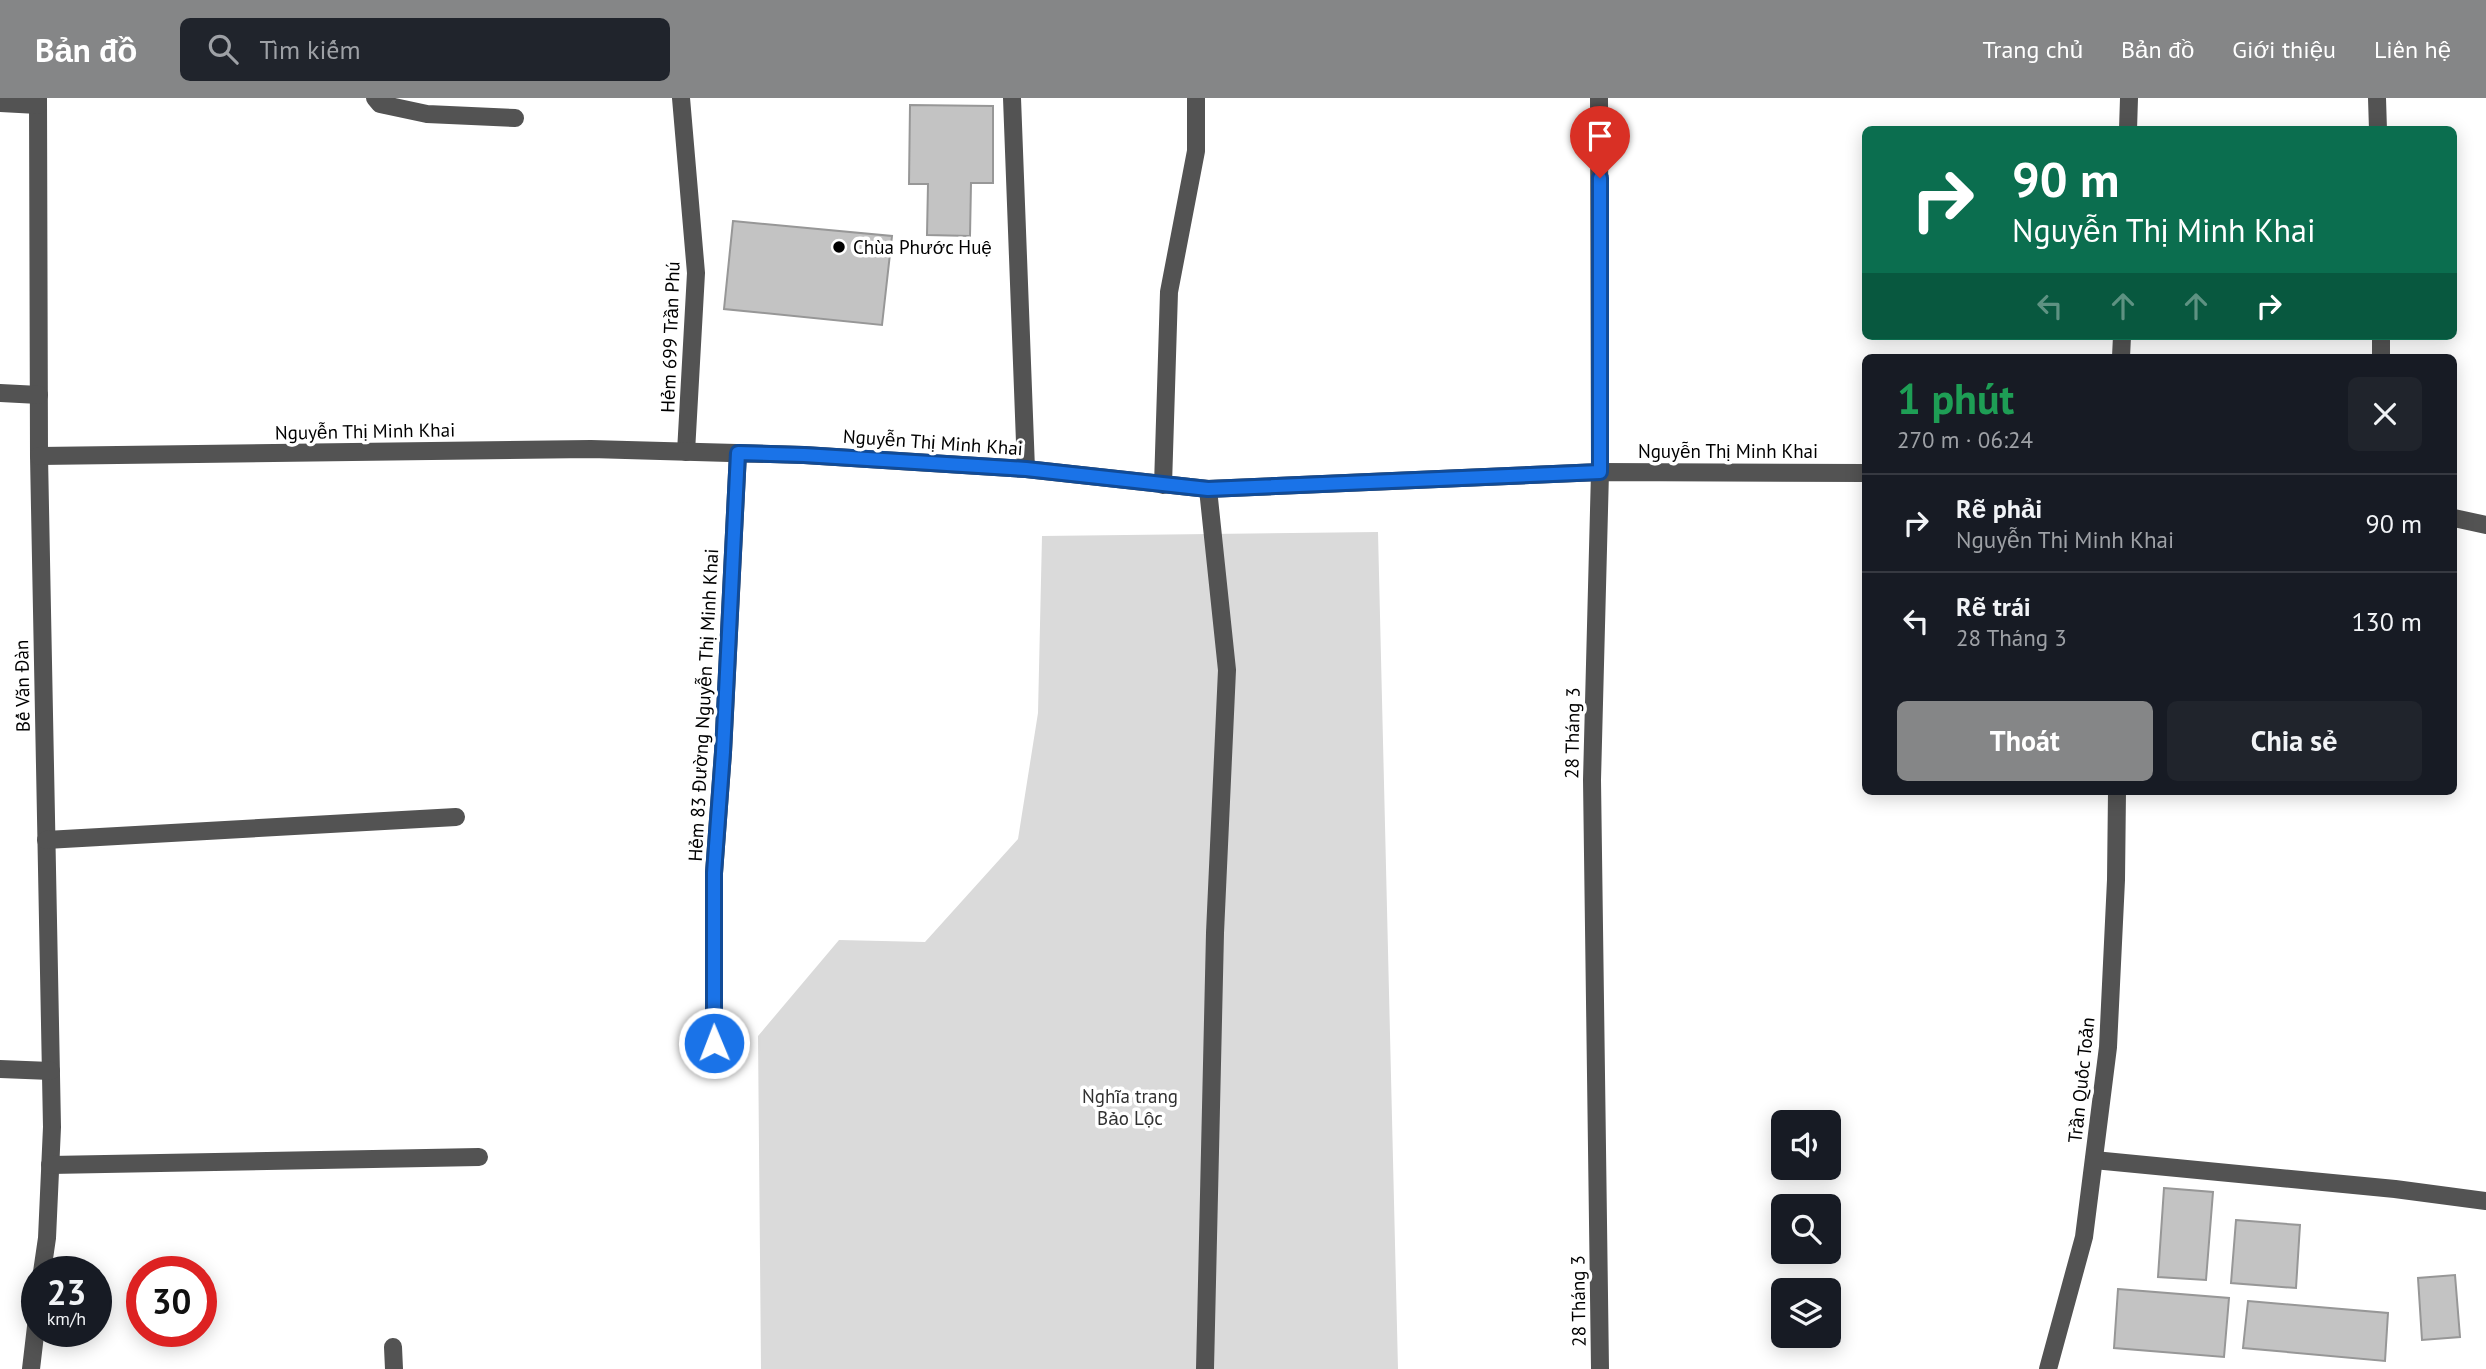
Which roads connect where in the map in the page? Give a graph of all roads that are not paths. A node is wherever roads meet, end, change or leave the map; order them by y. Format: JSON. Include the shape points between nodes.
{"nodes":[{"id":1,"x":375,"y":98,"type":"edge"},
{"id":2,"x":681,"y":98,"type":"edge"},
{"id":3,"x":1012,"y":98,"type":"edge"},
{"id":4,"x":1196,"y":98,"type":"edge"},
{"id":5,"x":1599,"y":98,"type":"edge"},
{"id":6,"x":2129,"y":98,"type":"edge"},
{"id":7,"x":2377,"y":98,"type":"edge"},
{"id":8,"x":38,"y":102,"type":"edge"},
{"id":9,"x":0,"y":103,"type":"edge"},
{"id":10,"x":515,"y":118,"type":"dead end"},
{"id":11,"x":2128,"y":126,"type":"edge"},
{"id":12,"x":2378,"y":126,"type":"edge"},
{"id":13,"x":0,"y":393,"type":"edge"},
{"id":14,"x":39,"y":395,"type":"junction"},
{"id":15,"x":686,"y":452,"type":"junction"},
{"id":16,"x":738,"y":453,"type":"junction"},
{"id":17,"x":39,"y":456,"type":"junction"},
{"id":18,"x":1026,"y":469,"type":"junction"},
{"id":19,"x":1600,"y":472,"type":"junction"},
{"id":20,"x":1862,"y":473,"type":"edge"},
{"id":21,"x":1163,"y":485,"type":"junction"},
{"id":22,"x":1208,"y":489,"type":"junction"},
{"id":23,"x":2457,"y":519,"type":"edge"},
{"id":24,"x":2486,"y":525,"type":"edge"},
{"id":25,"x":2117,"y":795,"type":"edge"},
{"id":26,"x":456,"y":817,"type":"dead end"},
{"id":27,"x":46,"y":839,"type":"junction"},
{"id":28,"x":714,"y":1043,"type":"dead end"},
{"id":29,"x":0,"y":1069,"type":"edge"},
{"id":30,"x":51,"y":1071,"type":"junction"},
{"id":31,"x":479,"y":1157,"type":"dead end"},
{"id":32,"x":2094,"y":1160,"type":"junction"},
{"id":33,"x":50,"y":1165,"type":"junction"},
{"id":34,"x":2486,"y":1201,"type":"edge"},
{"id":35,"x":44,"y":1256,"type":"edge"},
{"id":36,"x":34,"y":1347,"type":"edge"},
{"id":37,"x":393,"y":1347,"type":"dead end"},
{"id":38,"x":31,"y":1369,"type":"edge"},
{"id":39,"x":394,"y":1369,"type":"edge"},
{"id":40,"x":1205,"y":1369,"type":"edge"},
{"id":41,"x":1600,"y":1369,"type":"edge"},
{"id":42,"x":2048,"y":1369,"type":"edge"}],
"edges":[{"from":1,"to":10,"type":"street","via":[[380,104],[427,114]]},
{"from":2,"to":15,"type":"street","name":"Hẻm 699 Trần Phú","via":[[696,273]]},
{"from":3,"to":18,"type":"street"},
{"from":4,"to":21,"type":"street","via":[[1196,151],[1169,292]]},
{"from":5,"to":19,"type":"street","name":"28 Tháng 3"},
{"from":6,"to":11,"type":"street"},
{"from":7,"to":12,"type":"street"},
{"from":8,"to":9,"type":"street"},
{"from":8,"to":14,"type":"street","name":"Bế Văn Đàn"},
{"from":13,"to":14,"type":"street"},
{"from":14,"to":17,"type":"street","name":"Bế Văn Đàn"},
{"from":15,"to":16,"type":"street","name":"Nguyễn Thị Minh Khai"},
{"from":15,"to":17,"type":"street","name":"Nguyễn Thị Minh Khai","via":[[591,449]]},
{"from":16,"to":18,"type":"street","name":"Nguyễn Thị Minh Khai"},
{"from":16,"to":28,"type":"street","name":"Hẻm 83 Đường Nguyễn Thị Minh Khai","via":[[714,873]]},
{"from":17,"to":27,"type":"street","name":"Bế Văn Đàn"},
{"from":18,"to":21,"type":"street","name":"Nguyễn Thị Minh Khai"},
{"from":19,"to":20,"type":"street","name":"Nguyễn Thị Minh Khai"},
{"from":19,"to":22,"type":"street","name":"Nguyễn Thị Minh Khai"},
{"from":19,"to":41,"type":"street","name":"28 Tháng 3","via":[[1591,780]]},
{"from":21,"to":22,"type":"street","name":"Nguyễn Thị Minh Khai"},
{"from":22,"to":40,"type":"street","via":[[1227,670],[1215,933]]},
{"from":23,"to":24,"type":"street"},
{"from":25,"to":32,"type":"street","name":"Trần Quốc Toản","via":[[2108,1046]]},
{"from":26,"to":27,"type":"street"},
{"from":27,"to":30,"type":"street","name":"Bế Văn Đàn"},
{"from":29,"to":30,"type":"street"},
{"from":30,"to":33,"type":"street","name":"Bế Văn Đàn"},
{"from":31,"to":33,"type":"street"},
{"from":32,"to":34,"type":"street"},
{"from":32,"to":42,"type":"street","name":"Trần Quốc Toản","via":[[2084,1237]]},
{"from":33,"to":35,"type":"street","name":"Bế Văn Đàn"},
{"from":36,"to":38,"type":"street"},
{"from":37,"to":39,"type":"street"}]}
